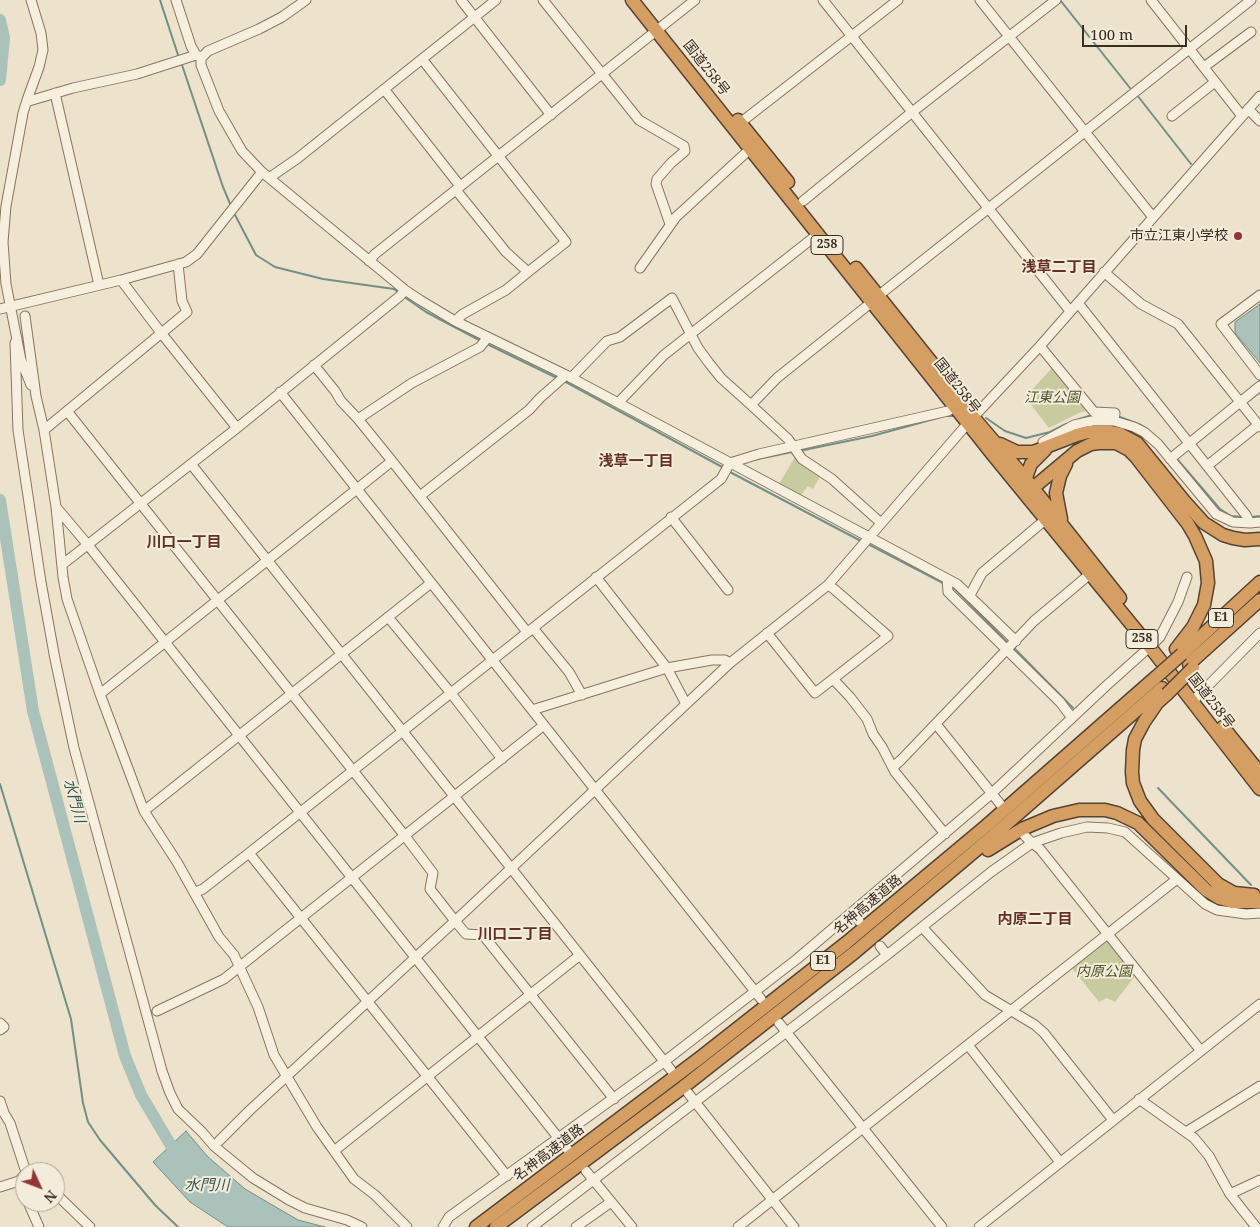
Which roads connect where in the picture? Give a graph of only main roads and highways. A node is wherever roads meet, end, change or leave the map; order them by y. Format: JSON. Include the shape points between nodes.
{"nodes":[{"id":1,"x":632,"y":0,"type":"edge"},
{"id":2,"x":643,"y":0,"type":"edge"},
{"id":3,"x":660,"y":28,"type":"junction"},
{"id":4,"x":875,"y":299,"type":"junction"},
{"id":5,"x":971,"y":421,"type":"junction"},
{"id":6,"x":994,"y":440,"type":"junction"},
{"id":7,"x":1047,"y":444,"type":"junction"},
{"id":8,"x":1077,"y":451,"type":"junction"},
{"id":9,"x":1027,"y":485,"type":"junction"},
{"id":10,"x":1067,"y":531,"type":"junction"},
{"id":11,"x":1260,"y":539,"type":"edge"},
{"id":12,"x":1260,"y":582,"type":"edge"},
{"id":13,"x":1260,"y":601,"type":"edge"},
{"id":14,"x":1152,"y":645,"type":"junction"},
{"id":15,"x":1185,"y":659,"type":"junction"},
{"id":16,"x":1159,"y":683,"type":"junction"},
{"id":17,"x":1195,"y":700,"type":"junction"},
{"id":18,"x":1260,"y":773,"type":"edge"},
{"id":19,"x":1260,"y":789,"type":"edge"},
{"id":20,"x":1260,"y":894,"type":"edge"},
{"id":21,"x":1260,"y":902,"type":"edge"},
{"id":22,"x":788,"y":1005,"type":"junction"},
{"id":23,"x":476,"y":1227,"type":"edge"},
{"id":24,"x":496,"y":1227,"type":"edge"}],
"edges":[{"from":1,"to":3,"type":"highway","name":"国道258号","number":"258"},
{"from":2,"to":3,"type":"highway","name":"国道258号","number":"258"},
{"from":3,"to":4,"type":"highway","name":"国道258号","number":"258","via":[[803,201]]},
{"from":3,"to":4,"type":"highway","name":"国道258号","number":"258","via":[[750,149]]},
{"from":4,"to":5,"type":"highway","name":"国道258号","number":"258"},
{"from":4,"to":5,"type":"highway","name":"国道258号","number":"258","via":[[955,407]]},
{"from":5,"to":6,"type":"highway","name":"国道258号","number":"258"},
{"from":5,"to":9,"type":"highway","name":"国道258号","number":"258"},
{"from":6,"to":7,"type":"highway","via":[[1025,453]]},
{"from":6,"to":9,"type":"highway","name":"国道258号","number":"258"},
{"from":7,"to":9,"type":"highway","via":[[1027,471]]},
{"from":7,"to":11,"type":"highway","via":[[1088,432],[1120,434],[1137,443],[1204,523],[1233,538]]},
{"from":8,"to":9,"type":"highway"},
{"from":8,"to":10,"type":"highway","via":[[1063,468],[1057,484],[1059,511]]},
{"from":8,"to":15,"type":"highway","via":[[1091,444],[1108,442],[1129,450],[1195,536],[1206,562],[1207,594],[1193,627]]},
{"from":9,"to":10,"type":"highway","name":"国道258号","number":"258"},
{"from":9,"to":14,"type":"highway","name":"国道258号","number":"258","via":[[1045,520]]},
{"from":10,"to":14,"type":"highway","name":"国道258号","number":"258"},
{"from":12,"to":15,"type":"highway","name":"名神高速道路","number":"E1"},
{"from":13,"to":15,"type":"highway","name":"名神高速道路","number":"E1"},
{"from":14,"to":17,"type":"highway","name":"国道258号","number":"258"},
{"from":15,"to":16,"type":"highway"},
{"from":15,"to":16,"type":"highway","name":"名神高速道路","number":"E1"},
{"from":16,"to":20,"type":"highway","via":[[1132,750],[1133,783],[1140,802],[1152,819],[1218,884],[1243,895]]},
{"from":16,"to":22,"type":"highway","name":"名神高速道路","number":"E1","via":[[942,880]]},
{"from":16,"to":23,"type":"highway","name":"名神高速道路","number":"E1","via":[[1111,711],[1067,756],[786,991]]},
{"from":17,"to":18,"type":"highway","name":"国道258号","number":"258"},
{"from":17,"to":19,"type":"highway","name":"国道258号","number":"258"},
{"from":21,"to":22,"type":"highway","via":[[1233,902],[1212,894],[1146,830],[1128,818],[1105,810],[1066,812],[1037,822],[992,846],[828,977]]},
{"from":22,"to":24,"type":"highway","name":"名神高速道路","number":"E1"}]}
